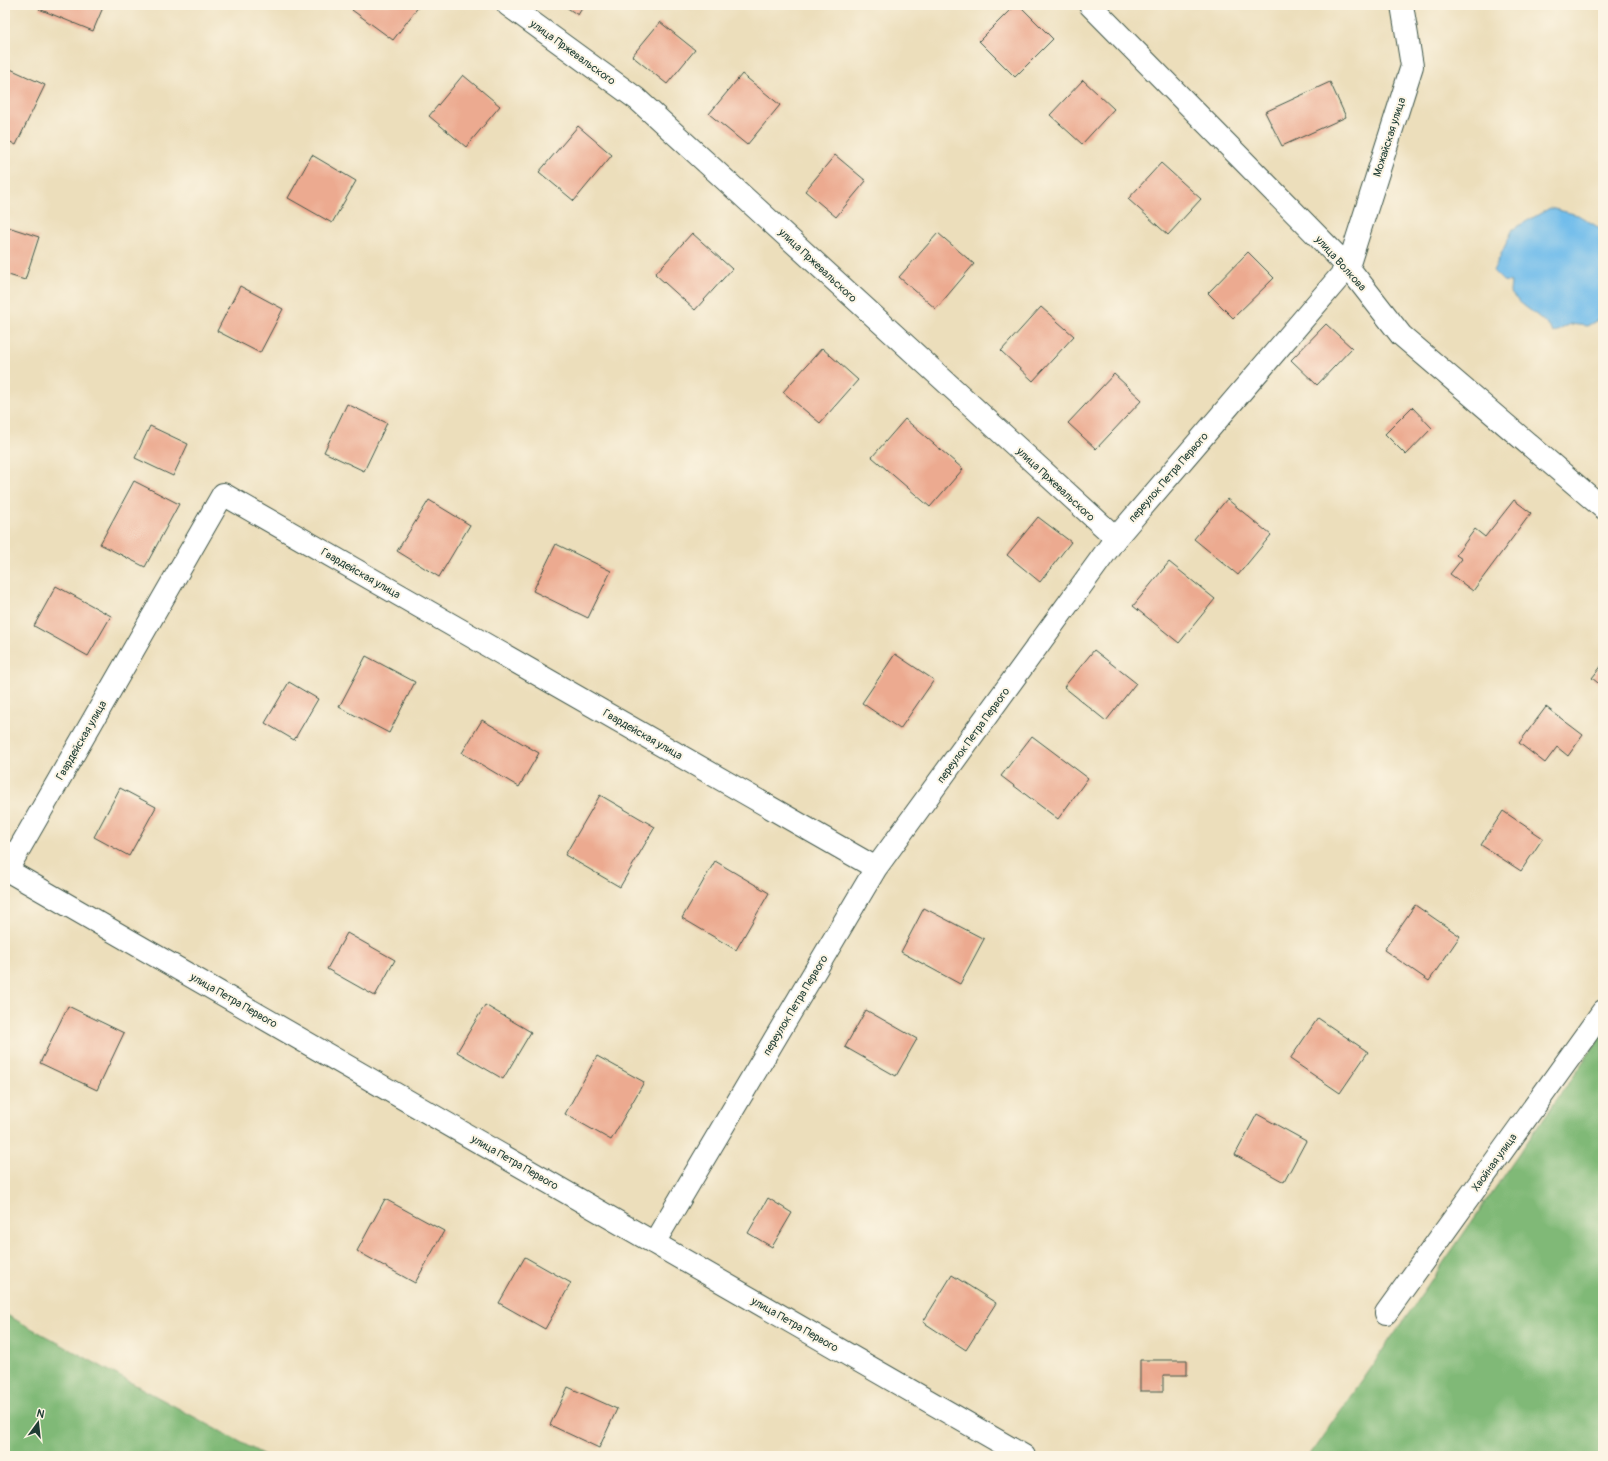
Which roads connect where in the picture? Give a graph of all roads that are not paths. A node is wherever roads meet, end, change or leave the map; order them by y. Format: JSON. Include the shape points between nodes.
{"nodes":[{"id":1,"x":508,"y":5,"type":"edge"},
{"id":2,"x":1090,"y":5,"type":"edge"},
{"id":3,"x":1402,"y":5,"type":"edge"},
{"id":4,"x":1348,"y":267,"type":"junction"},
{"id":5,"x":1603,"y":508,"type":"edge"},
{"id":6,"x":1116,"y":538,"type":"junction"},
{"id":7,"x":876,"y":868,"type":"junction"},
{"id":8,"x":6,"y":869,"type":"edge"},
{"id":9,"x":1603,"y":1011,"type":"edge"},
{"id":10,"x":654,"y":1243,"type":"junction"},
{"id":11,"x":1386,"y":1313,"type":"dead end"},
{"id":12,"x":1024,"y":1456,"type":"edge"}],
"edges":[{"from":1,"to":6,"type":"street","name":"улица Пржевальского","via":[[637,99]]},
{"from":2,"to":4,"type":"street","name":"улица Волкова"},
{"from":3,"to":4,"type":"street","name":"Можайская улица","via":[[1412,66]]},
{"from":4,"to":5,"type":"street","name":"улица Волкова","via":[[1401,335]]},
{"from":4,"to":6,"type":"street","name":"переулок Петра Первого"},
{"from":6,"to":7,"type":"street","name":"переулок Петра Первого"},
{"from":7,"to":8,"type":"street","name":"Гвардейская улица","via":[[223,494]]},
{"from":7,"to":10,"type":"street","name":"переулок Петра Первого"},
{"from":8,"to":10,"type":"street","name":"улица Петра Первого"},
{"from":9,"to":11,"type":"street","name":"Хвойная улица"},
{"from":10,"to":12,"type":"street","name":"улица Петра Первого"}]}
